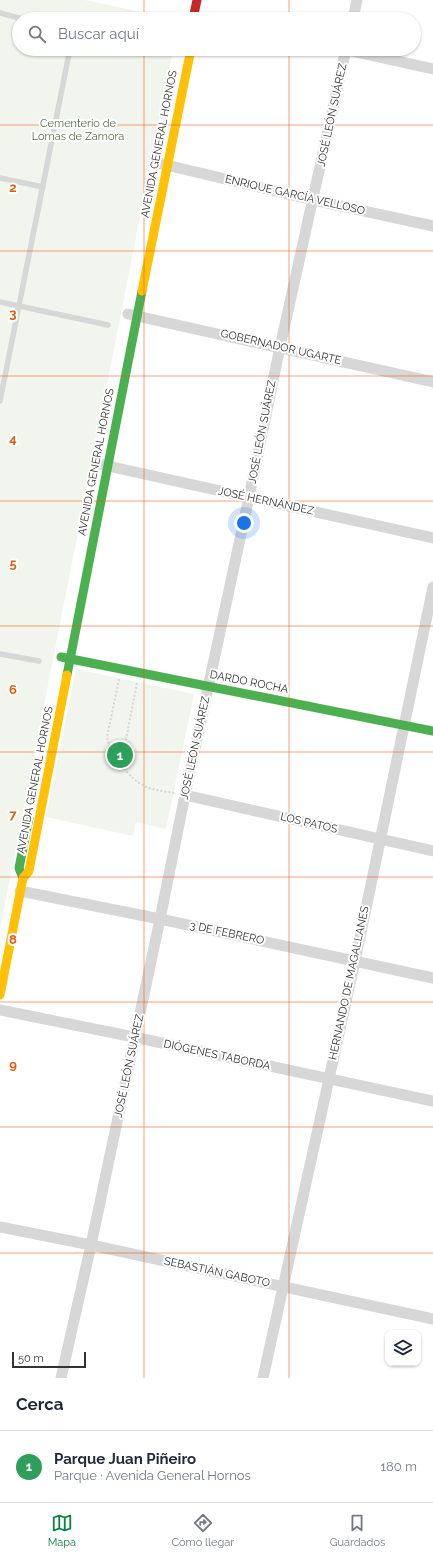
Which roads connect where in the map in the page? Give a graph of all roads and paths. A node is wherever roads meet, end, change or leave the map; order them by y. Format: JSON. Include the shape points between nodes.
{"nodes":[{"id":1,"x":197,"y":0,"type":"edge"},
{"id":2,"x":357,"y":0,"type":"edge"},
{"id":3,"x":194,"y":12,"type":"edge"},
{"id":4,"x":354,"y":12,"type":"edge"},
{"id":5,"x":0,"y":14,"type":"edge"},
{"id":6,"x":12,"y":17,"type":"edge"},
{"id":7,"x":69,"y":56,"type":"edge"},
{"id":8,"x":189,"y":56,"type":"edge"},
{"id":9,"x":344,"y":56,"type":"edge"},
{"id":10,"x":376,"y":56,"type":"edge"},
{"id":11,"x":433,"y":69,"type":"edge"},
{"id":12,"x":160,"y":163,"type":"junction"},
{"id":13,"x":0,"y":178,"type":"edge"},
{"id":14,"x":43,"y":187,"type":"junction"},
{"id":15,"x":313,"y":200,"type":"junction"},
{"id":16,"x":433,"y":226,"type":"edge"},
{"id":17,"x":136,"y":276,"type":"dead end"},
{"id":18,"x":0,"y":302,"type":"edge"},
{"id":19,"x":19,"y":305,"type":"junction"},
{"id":20,"x":133,"y":314,"type":"junction"},
{"id":21,"x":108,"y":325,"type":"dead end"},
{"id":22,"x":124,"y":336,"type":"dead end"},
{"id":23,"x":280,"y":347,"type":"junction"},
{"id":24,"x":433,"y":382,"type":"edge"},
{"id":25,"x":0,"y":401,"type":"edge"},
{"id":26,"x":101,"y":465,"type":"junction"},
{"id":27,"x":249,"y":497,"type":"junction"},
{"id":28,"x":433,"y":538,"type":"edge"},
{"id":29,"x":433,"y":587,"type":"edge"},
{"id":30,"x":0,"y":654,"type":"edge"},
{"id":31,"x":63,"y":658,"type":"junction"},
{"id":32,"x":40,"y":661,"type":"dead end"},
{"id":33,"x":122,"y":669,"type":"junction"},
{"id":34,"x":140,"y":672,"type":"junction"},
{"id":35,"x":209,"y":686,"type":"junction"},
{"id":36,"x":404,"y":726,"type":"junction"},
{"id":37,"x":433,"y":731,"type":"edge"},
{"id":38,"x":121,"y":765,"type":"junction"},
{"id":39,"x":184,"y":795,"type":"junction"},
{"id":40,"x":32,"y":806,"type":"dead end"},
{"id":41,"x":380,"y":839,"type":"junction"},
{"id":42,"x":433,"y":851,"type":"edge"},
{"id":43,"x":23,"y":878,"type":"junction"},
{"id":44,"x":20,"y":891,"type":"junction"},
{"id":45,"x":160,"y":919,"type":"junction"},
{"id":46,"x":354,"y":961,"type":"junction"},
{"id":47,"x":433,"y":978,"type":"edge"},
{"id":48,"x":0,"y":995,"type":"edge"},
{"id":49,"x":0,"y":1010,"type":"edge"},
{"id":50,"x":134,"y":1037,"type":"junction"},
{"id":51,"x":328,"y":1079,"type":"junction"},
{"id":52,"x":433,"y":1101,"type":"edge"},
{"id":53,"x":0,"y":1227,"type":"edge"},
{"id":54,"x":91,"y":1245,"type":"junction"},
{"id":55,"x":282,"y":1287,"type":"junction"},
{"id":56,"x":433,"y":1319,"type":"edge"},
{"id":57,"x":62,"y":1378,"type":"edge"},
{"id":58,"x":263,"y":1378,"type":"edge"}],
"edges":[{"from":1,"to":3,"type":"main road"},
{"from":2,"to":4,"type":"street"},
{"from":5,"to":6,"type":"lane"},
{"from":7,"to":14,"type":"lane"},
{"from":8,"to":12,"type":"main road","name":"AVENIDA GENERAL HORNOS"},
{"from":9,"to":15,"type":"street","name":"JOSÉ LEÓN SUÁREZ"},
{"from":10,"to":11,"type":"street"},
{"from":12,"to":15,"type":"street","name":"ENRIQUE GARCÍA VELLOSO"},
{"from":12,"to":20,"type":"main road","name":"AVENIDA GENERAL HORNOS"},
{"from":13,"to":14,"type":"lane"},
{"from":14,"to":19,"type":"lane"},
{"from":15,"to":16,"type":"street","name":"ENRIQUE GARCÍA VELLOSO"},
{"from":15,"to":23,"type":"street","name":"JOSÉ LEÓN SUÁREZ"},
{"from":17,"to":20,"type":"main road","name":"AVENIDA GENERAL HORNOS"},
{"from":18,"to":19,"type":"lane"},
{"from":19,"to":21,"type":"lane"},
{"from":19,"to":25,"type":"lane"},
{"from":20,"to":22,"type":"main road","name":"AVENIDA GENERAL HORNOS"},
{"from":20,"to":23,"type":"street","name":"GOBERNADOR UGARTE"},
{"from":20,"to":26,"type":"main road","name":"AVENIDA GENERAL HORNOS"},
{"from":23,"to":24,"type":"street","name":"GOBERNADOR UGARTE"},
{"from":23,"to":27,"type":"street","name":"JOSÉ LEÓN SUÁREZ"},
{"from":26,"to":27,"type":"street","name":"JOSÉ HERNÁNDEZ"},
{"from":26,"to":31,"type":"main road","name":"AVENIDA GENERAL HORNOS"},
{"from":27,"to":28,"type":"street","name":"JOSÉ HERNÁNDEZ"},
{"from":27,"to":35,"type":"street","name":"JOSÉ LEÓN SUÁREZ"},
{"from":29,"to":36,"type":"street","name":"HERNANDO DE MAGALLANES"},
{"from":30,"to":32,"type":"lane"},
{"from":31,"to":33,"type":"main road","name":"DARDO ROCHA"},
{"from":31,"to":43,"type":"main road","name":"AVENIDA GENERAL HORNOS","via":[[30,871]]},
{"from":33,"to":34,"type":"main road","name":"DARDO ROCHA"},
{"from":33,"to":38,"type":"path","via":[[107,737],[110,750]]},
{"from":34,"to":35,"type":"main road","name":"DARDO ROCHA"},
{"from":34,"to":38,"type":"path"},
{"from":35,"to":36,"type":"main road","name":"DARDO ROCHA"},
{"from":35,"to":39,"type":"street","name":"JOSÉ LEÓN SUÁREZ"},
{"from":36,"to":37,"type":"main road","name":"DARDO ROCHA"},
{"from":36,"to":41,"type":"street","name":"HERNANDO DE MAGALLANES"},
{"from":38,"to":39,"type":"path","via":[[142,786]]},
{"from":39,"to":41,"type":"street","name":"LOS PATOS"},
{"from":39,"to":45,"type":"street","name":"JOSÉ LEÓN SUÁREZ"},
{"from":40,"to":43,"type":"main road","name":"AVENIDA GENERAL HORNOS","via":[[19,868]]},
{"from":41,"to":42,"type":"street","name":"LOS PATOS"},
{"from":41,"to":46,"type":"street","name":"HERNANDO DE MAGALLANES"},
{"from":43,"to":44,"type":"main road","name":"AVENIDA GENERAL HORNOS"},
{"from":44,"to":45,"type":"street","name":"3 DE FEBRERO"},
{"from":44,"to":48,"type":"main road","name":"AVENIDA GENERAL HORNOS"},
{"from":45,"to":46,"type":"street","name":"3 DE FEBRERO"},
{"from":45,"to":50,"type":"street","name":"JOSÉ LEÓN SUÁREZ"},
{"from":46,"to":47,"type":"street","name":"3 DE FEBRERO"},
{"from":46,"to":51,"type":"street","name":"HERNANDO DE MAGALLANES"},
{"from":49,"to":50,"type":"street","name":"DIÓGENES TABORDA"},
{"from":50,"to":51,"type":"street","name":"DIÓGENES TABORDA"},
{"from":50,"to":54,"type":"street","name":"JOSÉ LEÓN SUÁREZ"},
{"from":51,"to":52,"type":"street","name":"DIÓGENES TABORDA"},
{"from":51,"to":55,"type":"street","name":"HERNANDO DE MAGALLANES"},
{"from":53,"to":54,"type":"street","name":"SEBASTIÁN GABOTO"},
{"from":54,"to":55,"type":"street","name":"SEBASTIÁN GABOTO"},
{"from":54,"to":57,"type":"street","name":"JOSÉ LEÓN SUÁREZ"},
{"from":55,"to":56,"type":"street","name":"SEBASTIÁN GABOTO"},
{"from":55,"to":58,"type":"street","name":"HERNANDO DE MAGALLANES"}]}
